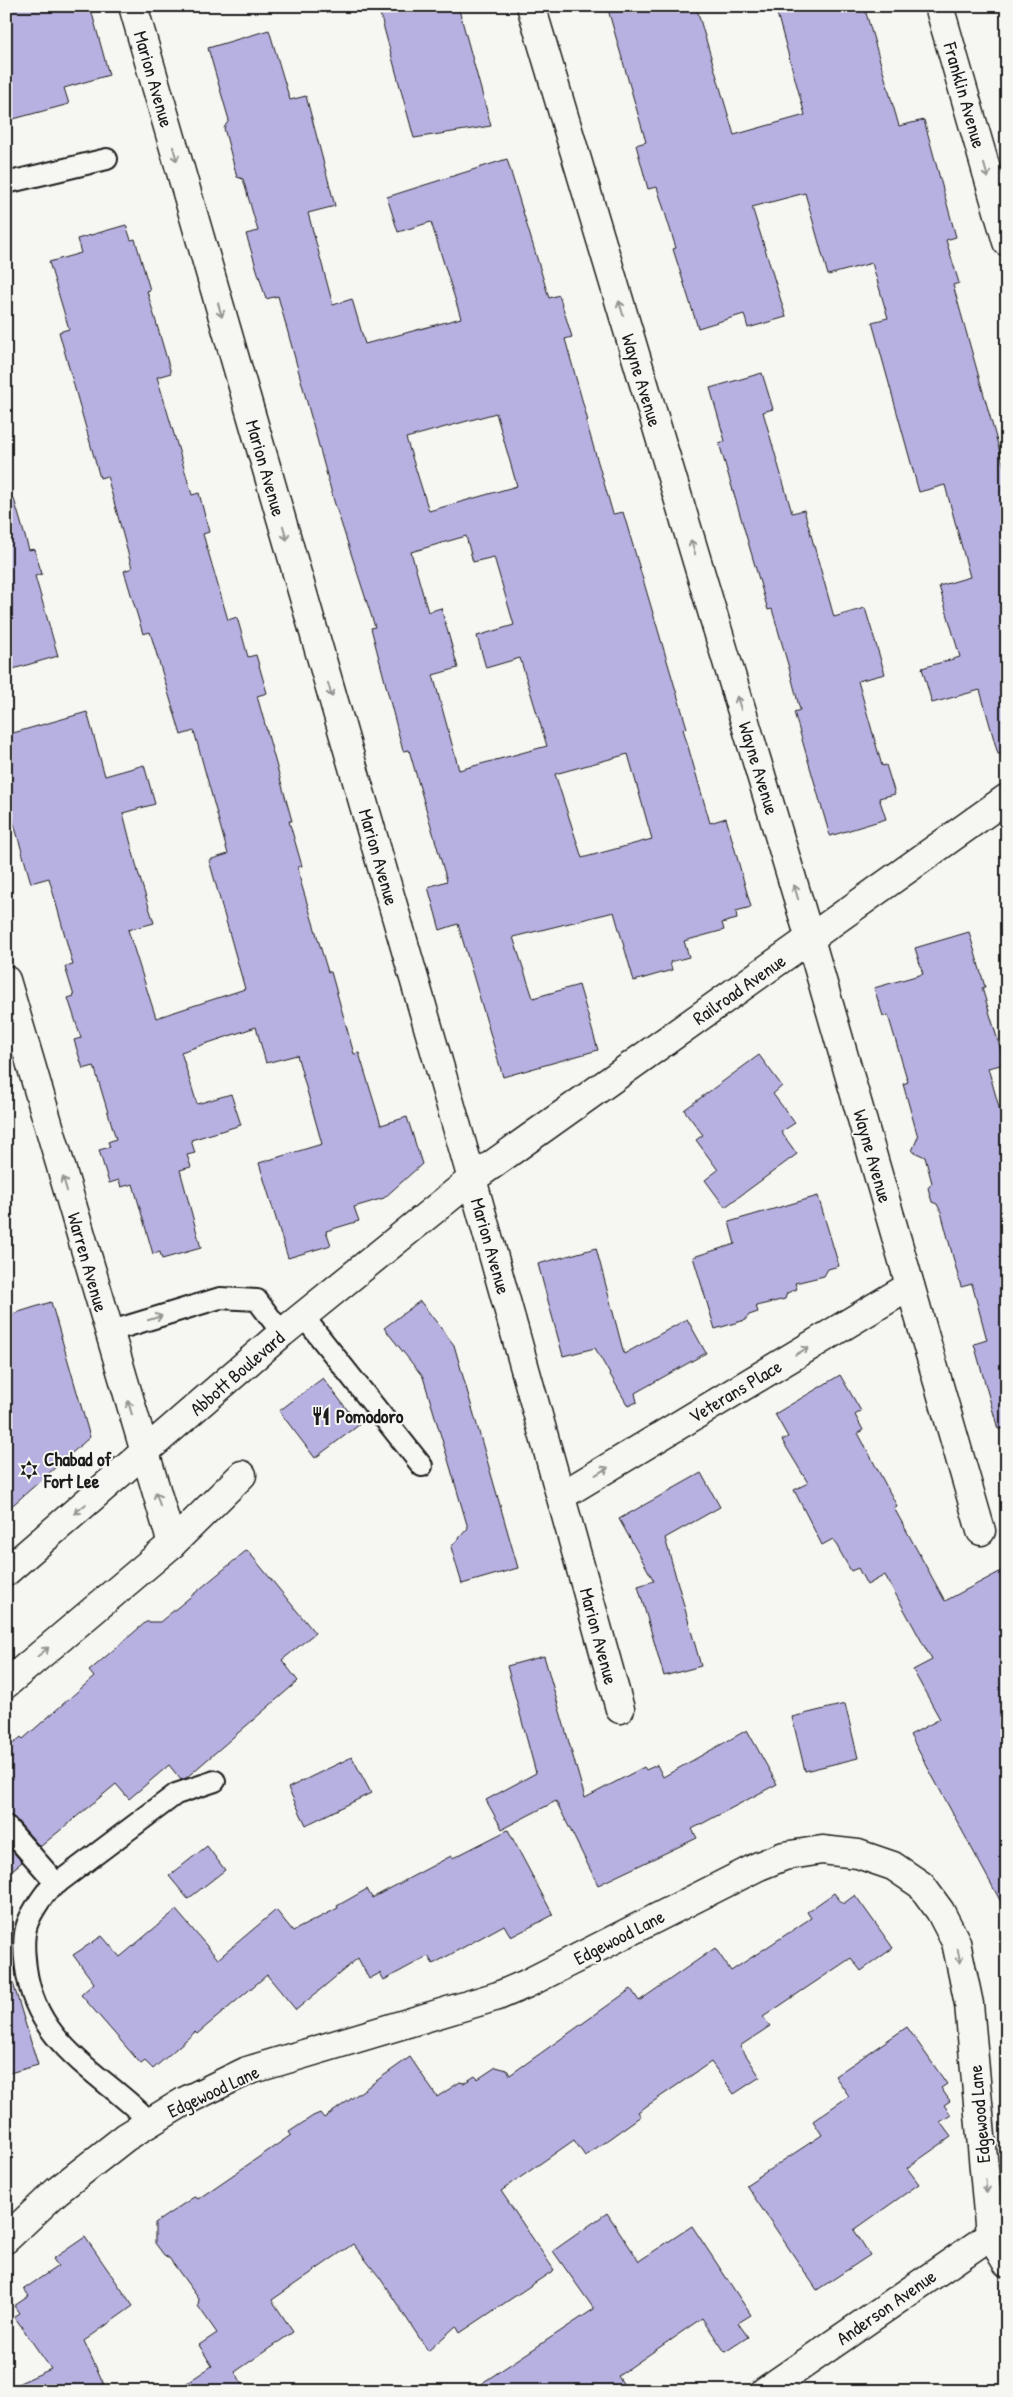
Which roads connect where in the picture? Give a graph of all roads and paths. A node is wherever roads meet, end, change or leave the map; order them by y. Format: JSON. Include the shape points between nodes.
{"nodes":[{"id":1,"x":133,"y":6,"type":"edge"},
{"id":2,"x":530,"y":6,"type":"edge"},
{"id":3,"x":939,"y":6,"type":"edge"},
{"id":4,"x":107,"y":159,"type":"dead end"},
{"id":5,"x":6,"y":183,"type":"edge"},
{"id":6,"x":1007,"y":242,"type":"edge"},
{"id":7,"x":1007,"y":798,"type":"edge"},
{"id":8,"x":810,"y":938,"type":"junction"},
{"id":9,"x":6,"y":980,"type":"edge"},
{"id":10,"x":472,"y":1179,"type":"junction"},
{"id":11,"x":910,"y":1286,"type":"junction"},
{"id":12,"x":303,"y":1316,"type":"junction"},
{"id":13,"x":108,"y":1332,"type":"junction"},
{"id":14,"x":282,"y":1333,"type":"junction"},
{"id":15,"x":144,"y":1454,"type":"junction"},
{"id":16,"x":422,"y":1466,"type":"dead end"},
{"id":17,"x":242,"y":1475,"type":"dead end"},
{"id":18,"x":561,"y":1496,"type":"junction"},
{"id":19,"x":981,"y":1531,"type":"dead end"},
{"id":20,"x":172,"y":1544,"type":"junction"},
{"id":21,"x":6,"y":1572,"type":"edge"},
{"id":22,"x":6,"y":1684,"type":"edge"},
{"id":23,"x":620,"y":1709,"type":"dead end"},
{"id":24,"x":215,"y":1782,"type":"dead end"},
{"id":25,"x":6,"y":1826,"type":"edge"},
{"id":26,"x":57,"y":1884,"type":"junction"},
{"id":27,"x":150,"y":2122,"type":"junction"},
{"id":28,"x":998,"y":2229,"type":"edge"},
{"id":29,"x":6,"y":2239,"type":"edge"},
{"id":30,"x":1007,"y":2263,"type":"edge"},
{"id":31,"x":766,"y":2391,"type":"edge"}],
"edges":[{"from":1,"to":10,"type":"street","name":"Marion Avenue","one_way":true},
{"from":8,"to":2,"type":"street","name":"Wayne Avenue","one_way":true},
{"from":3,"to":6,"type":"street","name":"Franklin Avenue","one_way":true},
{"from":4,"to":5,"type":"lane"},
{"from":7,"to":8,"type":"street","name":"Railroad Avenue"},
{"from":8,"to":10,"type":"street","name":"Railroad Avenue"},
{"from":8,"to":11,"type":"street","name":"Wayne Avenue"},
{"from":13,"to":9,"type":"street","name":"Warren Avenue","one_way":true},
{"from":10,"to":12,"type":"street","name":"Abbott Boulevard"},
{"from":10,"to":18,"type":"street","name":"Marion Avenue"},
{"from":18,"to":11,"type":"street","name":"Veterans Place","one_way":true},
{"from":11,"to":19,"type":"street","name":"Wayne Avenue"},
{"from":12,"to":14,"type":"street","name":"Abbott Boulevard"},
{"from":12,"to":16,"type":"lane"},
{"from":13,"to":14,"type":"lane","one_way":true,"via":[[220,1298],[257,1300]]},
{"from":15,"to":13,"type":"street","name":"Warren Avenue","one_way":true},
{"from":14,"to":15,"type":"street","name":"Abbott Boulevard"},
{"from":20,"to":15,"type":"street","name":"Warren Avenue","one_way":true},
{"from":15,"to":21,"type":"street","name":"Abbott Boulevard","one_way":true},
{"from":17,"to":20,"type":"street"},
{"from":18,"to":23,"type":"street","name":"Marion Avenue"},
{"from":22,"to":20,"type":"street","one_way":true},
{"from":24,"to":26,"type":"lane","via":[[176,1794]]},
{"from":25,"to":26,"type":"lane"},
{"from":26,"to":27,"type":"lane","via":[[35,1907],[26,1924],[22,1943],[27,1976],[37,2008],[49,2030],[66,2050]]},
{"from":27,"to":28,"type":"street","name":"Edgewood Lane","one_way":true,"via":[[247,2071],[498,1996],[784,1856],[822,1850],[858,1854],[893,1866],[921,1885],[940,1911],[956,1942],[968,2004]]},
{"from":27,"to":29,"type":"street","name":"Edgewood Lane","via":[[57,2191]]},
{"from":28,"to":30,"type":"street"},
{"from":28,"to":31,"type":"street","name":"Anderson Avenue"}]}
